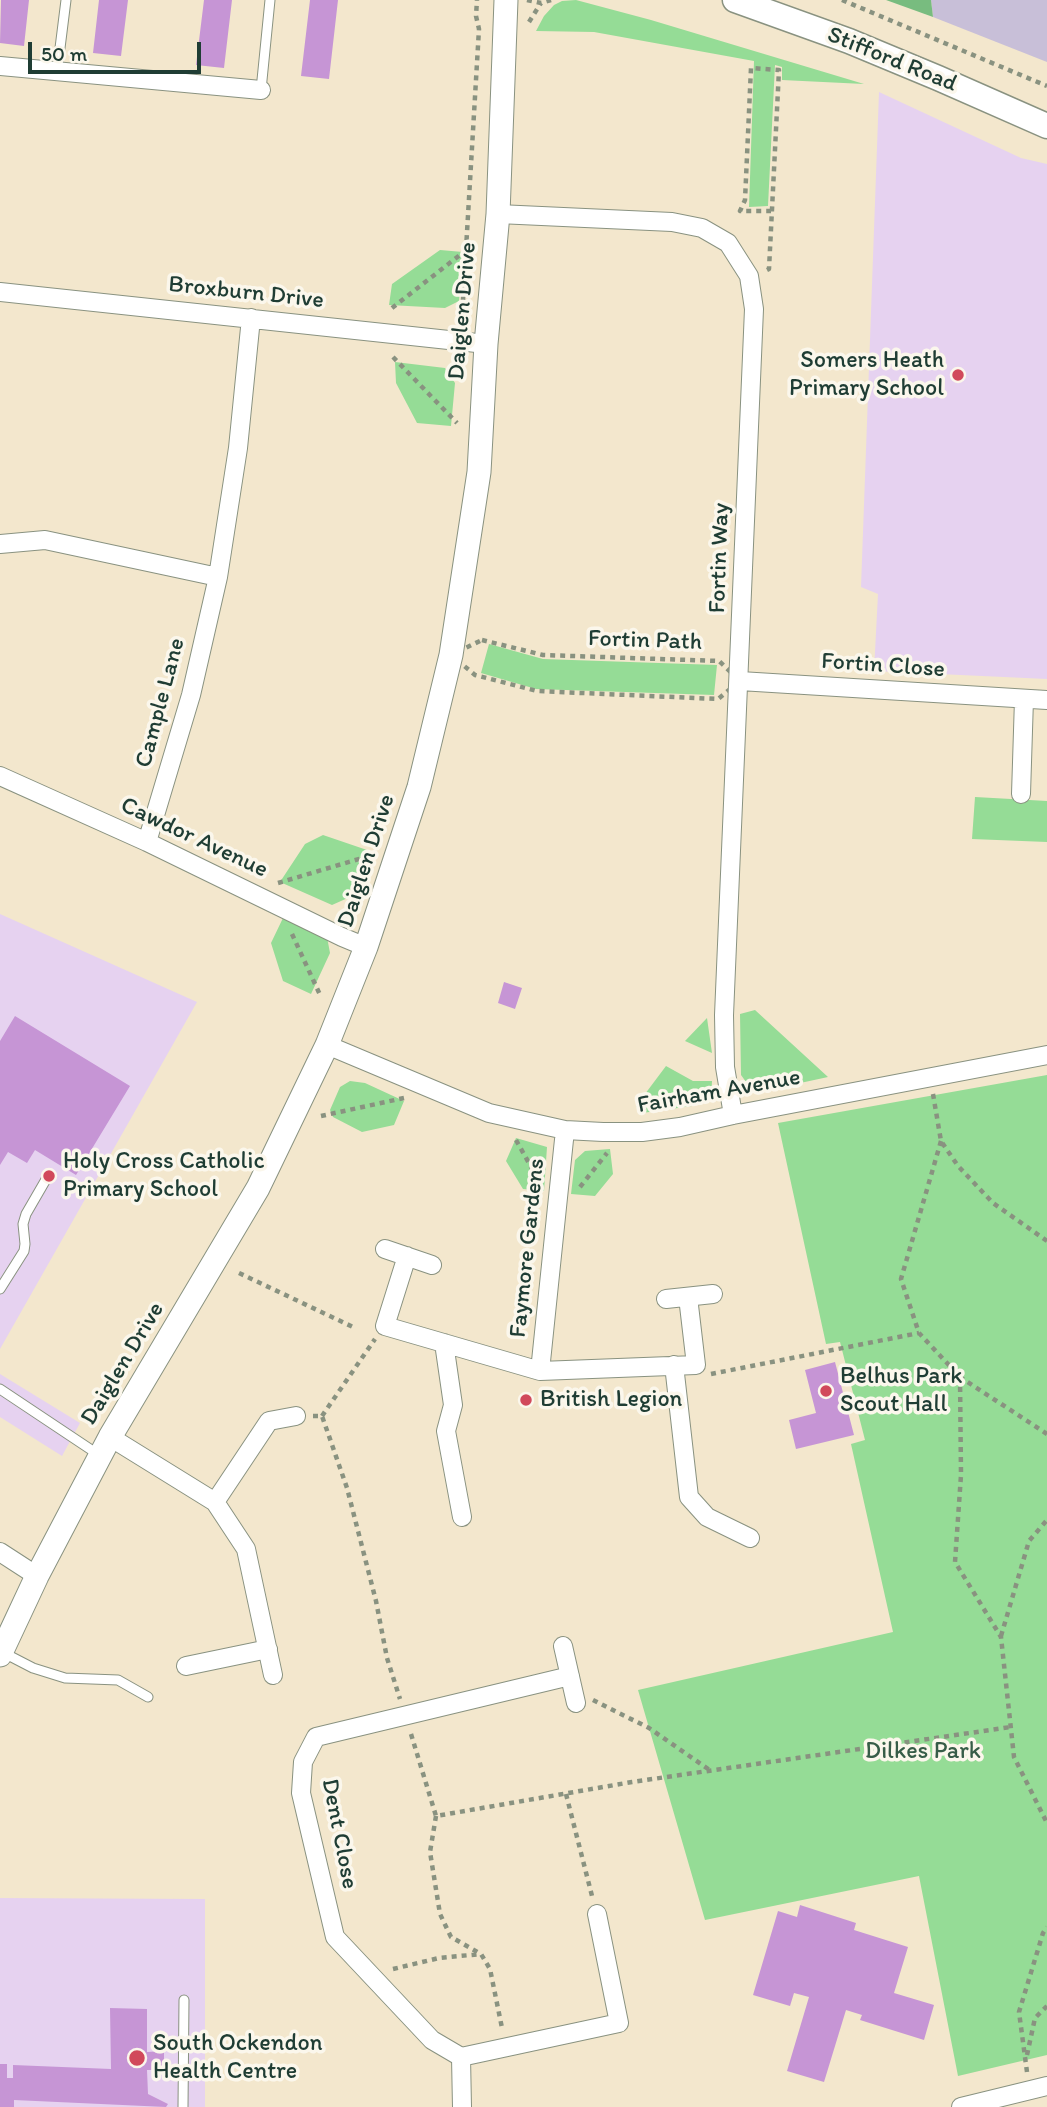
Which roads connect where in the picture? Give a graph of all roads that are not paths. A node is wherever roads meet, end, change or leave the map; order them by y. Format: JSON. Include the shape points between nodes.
{"nodes":[{"id":1,"x":66,"y":0,"type":"edge"},
{"id":2,"x":270,"y":0,"type":"edge"},
{"id":3,"x":506,"y":0,"type":"edge"},
{"id":4,"x":735,"y":0,"type":"edge"},
{"id":5,"x":0,"y":66,"type":"edge"},
{"id":6,"x":57,"y":72,"type":"junction"},
{"id":7,"x":261,"y":90,"type":"joint"},
{"id":8,"x":1047,"y":126,"type":"edge"},
{"id":9,"x":498,"y":214,"type":"junction"},
{"id":10,"x":0,"y":292,"type":"edge"},
{"id":11,"x":251,"y":318,"type":"junction"},
{"id":12,"x":486,"y":344,"type":"junction"},
{"id":13,"x":0,"y":544,"type":"edge"},
{"id":14,"x":218,"y":577,"type":"junction"},
{"id":15,"x":740,"y":681,"type":"junction"},
{"id":16,"x":1024,"y":699,"type":"junction"},
{"id":17,"x":1047,"y":700,"type":"edge"},
{"id":18,"x":0,"y":776,"type":"edge"},
{"id":19,"x":1021,"y":794,"type":"dead end"},
{"id":20,"x":147,"y":842,"type":"junction"},
{"id":21,"x":366,"y":947,"type":"junction"},
{"id":22,"x":327,"y":1045,"type":"junction"},
{"id":23,"x":1047,"y":1055,"type":"edge"},
{"id":24,"x":733,"y":1115,"type":"junction"},
{"id":25,"x":565,"y":1130,"type":"junction"},
{"id":26,"x":48,"y":1176,"type":"dead end"},
{"id":27,"x":385,"y":1249,"type":"dead end"},
{"id":28,"x":407,"y":1256,"type":"junction"},
{"id":29,"x":432,"y":1265,"type":"dead end"},
{"id":30,"x":0,"y":1289,"type":"edge"},
{"id":31,"x":713,"y":1294,"type":"dead end"},
{"id":32,"x":688,"y":1297,"type":"junction"},
{"id":33,"x":666,"y":1299,"type":"dead end"},
{"id":34,"x":444,"y":1343,"type":"junction"},
{"id":35,"x":540,"y":1371,"type":"junction"},
{"id":36,"x":675,"y":1373,"type":"junction"},
{"id":37,"x":0,"y":1389,"type":"edge"},
{"id":38,"x":296,"y":1416,"type":"road end"},
{"id":39,"x":105,"y":1446,"type":"junction"},
{"id":40,"x":215,"y":1502,"type":"junction"},
{"id":41,"x":462,"y":1517,"type":"dead end"},
{"id":42,"x":750,"y":1538,"type":"dead end"},
{"id":43,"x":0,"y":1552,"type":"edge"},
{"id":44,"x":37,"y":1576,"type":"junction"},
{"id":45,"x":563,"y":1646,"type":"dead end"},
{"id":46,"x":268,"y":1649,"type":"junction"},
{"id":47,"x":1,"y":1653,"type":"edge"},
{"id":48,"x":186,"y":1666,"type":"dead end"},
{"id":49,"x":273,"y":1675,"type":"dead end"},
{"id":50,"x":148,"y":1697,"type":"dead end"},
{"id":51,"x":597,"y":1914,"type":"road end"},
{"id":52,"x":184,"y":2000,"type":"dead end"},
{"id":53,"x":461,"y":2057,"type":"junction"},
{"id":54,"x":1047,"y":2086,"type":"edge"},
{"id":55,"x":183,"y":2107,"type":"edge"},
{"id":56,"x":462,"y":2107,"type":"edge"},
{"id":57,"x":961,"y":2107,"type":"edge"}],
"edges":[{"from":1,"to":6,"type":"lane"},
{"from":2,"to":7,"type":"lane"},
{"from":3,"to":9,"type":"street","name":"Daiglen Drive"},
{"from":4,"to":8,"type":"main road","name":"Stifford Road","via":[[849,41]]},
{"from":5,"to":6,"type":"street"},
{"from":6,"to":7,"type":"street"},
{"from":9,"to":12,"type":"street","name":"Daiglen Drive"},
{"from":9,"to":15,"type":"street","name":"Fortin Way","via":[[672,222],[702,228],[728,243],[749,276],[754,309]]},
{"from":10,"to":11,"type":"street","name":"Broxburn Drive"},
{"from":11,"to":12,"type":"street","name":"Broxburn Drive"},
{"from":11,"to":14,"type":"street","name":"Cample Lane","via":[[238,448]]},
{"from":12,"to":21,"type":"street","name":"Daiglen Drive","via":[[478,472],[451,655],[419,787]]},
{"from":13,"to":14,"type":"street","via":[[45,540]]},
{"from":14,"to":20,"type":"street","name":"Cample Lane","via":[[191,695]]},
{"from":15,"to":16,"type":"street","name":"Fortin Close"},
{"from":15,"to":24,"type":"street","name":"Fortin Way","via":[[724,1015],[725,1067]]},
{"from":16,"to":17,"type":"street","name":"Fortin Close"},
{"from":16,"to":19,"type":"street"},
{"from":18,"to":20,"type":"street","name":"Cawdor Avenue"},
{"from":20,"to":21,"type":"street","name":"Cawdor Avenue"},
{"from":21,"to":22,"type":"street","name":"Daiglen Drive"},
{"from":22,"to":25,"type":"street","name":"Fairham Avenue","via":[[489,1114]]},
{"from":22,"to":39,"type":"street","name":"Daiglen Drive","via":[[258,1188]]},
{"from":23,"to":24,"type":"street","name":"Fairham Avenue"},
{"from":24,"to":25,"type":"street","name":"Fairham Avenue","via":[[642,1132]]},
{"from":25,"to":35,"type":"street","name":"Faymore Gardens"},
{"from":26,"to":30,"type":"lane","via":[[26,1214],[24,1251]]},
{"from":27,"to":28,"type":"street"},
{"from":28,"to":29,"type":"street"},
{"from":28,"to":34,"type":"street","name":"Faymore Gardens","via":[[384,1326]]},
{"from":31,"to":32,"type":"street"},
{"from":32,"to":33,"type":"street"},
{"from":32,"to":36,"type":"street","via":[[696,1364]]},
{"from":34,"to":35,"type":"street","name":"Faymore Gardens"},
{"from":34,"to":41,"type":"street","via":[[453,1405],[446,1431]]},
{"from":35,"to":36,"type":"street","name":"Faymore Gardens"},
{"from":36,"to":42,"type":"street","via":[[689,1497],[707,1517]]},
{"from":37,"to":39,"type":"lane"},
{"from":38,"to":40,"type":"street","via":[[269,1421]]},
{"from":39,"to":40,"type":"street"},
{"from":39,"to":44,"type":"street","name":"Daiglen Drive"},
{"from":40,"to":46,"type":"street","via":[[246,1549]]},
{"from":43,"to":44,"type":"street"},
{"from":44,"to":47,"type":"street","name":"Daiglen Drive"},
{"from":45,"to":53,"type":"street","name":"Dent Close","via":[[573,1690],[406,1716],[316,1737],[303,1762],[301,1793],[335,1937],[432,2040]]},
{"from":46,"to":48,"type":"street"},
{"from":46,"to":49,"type":"street"},
{"from":47,"to":50,"type":"lane","via":[[65,1678],[118,1680]]},
{"from":51,"to":53,"type":"street","via":[[619,2023]]},
{"from":52,"to":55,"type":"lane"},
{"from":53,"to":56,"type":"street"},
{"from":54,"to":57,"type":"street"}]}
